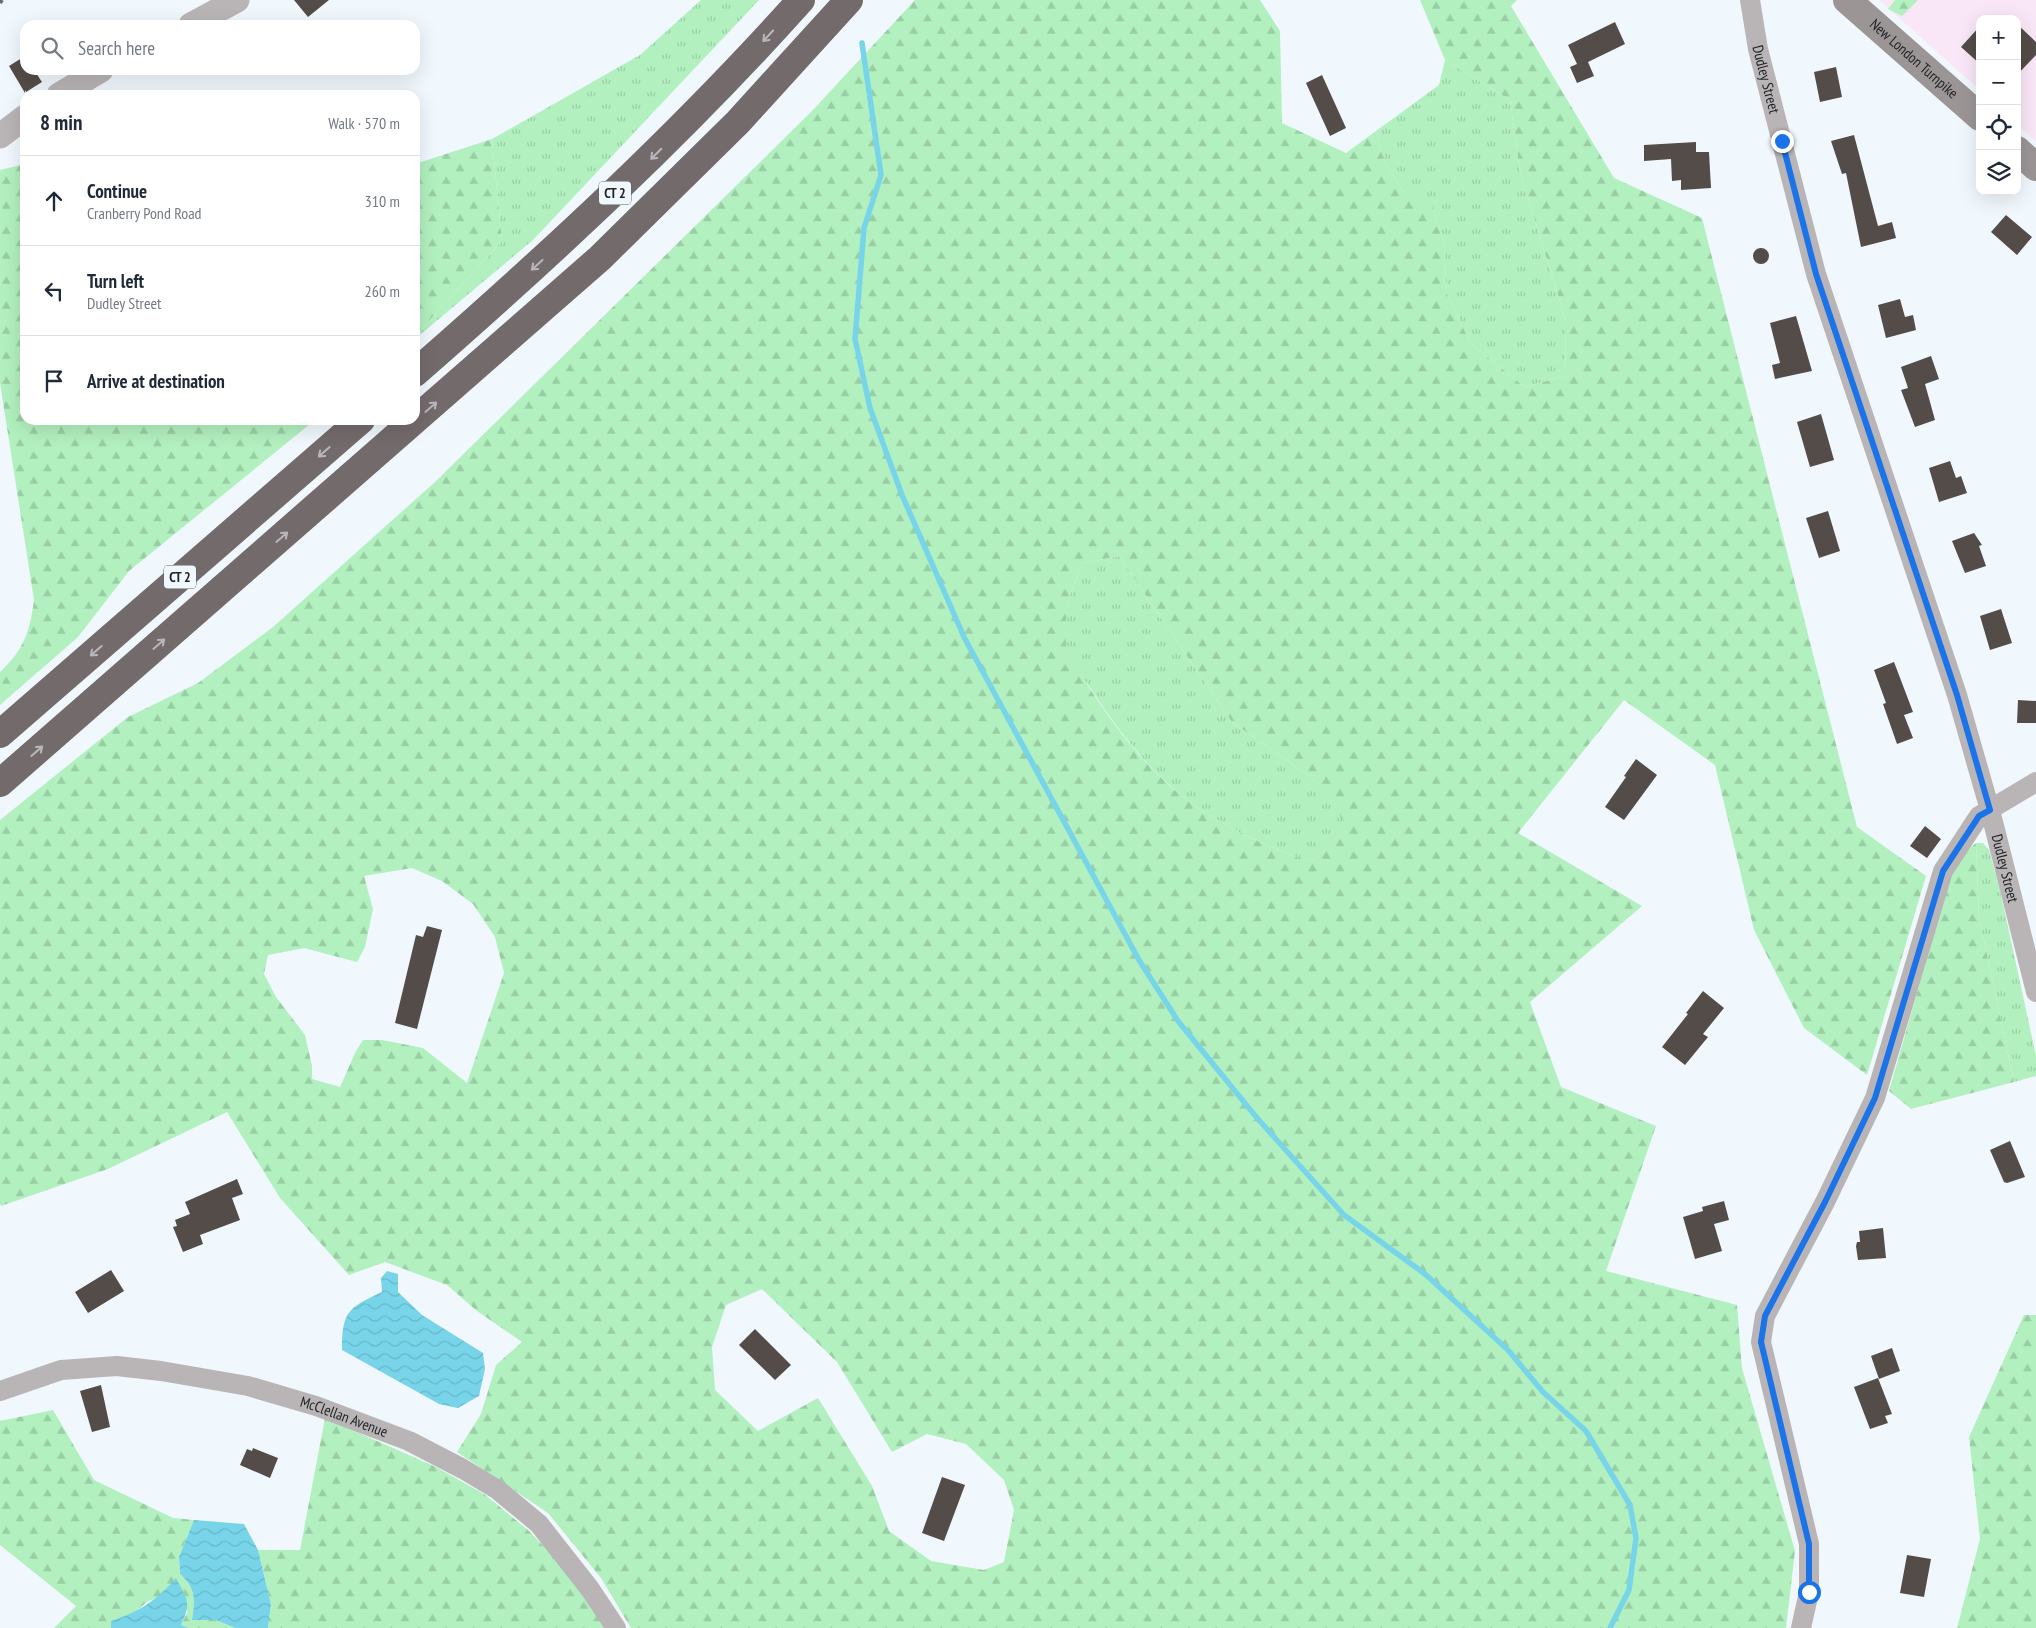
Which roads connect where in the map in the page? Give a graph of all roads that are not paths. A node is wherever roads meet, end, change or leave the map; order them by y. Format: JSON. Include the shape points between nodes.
{"nodes":[{"id":1,"x":237,"y":0,"type":"edge"},
{"id":2,"x":801,"y":0,"type":"edge"},
{"id":3,"x":849,"y":0,"type":"edge"},
{"id":4,"x":1750,"y":0,"type":"edge"},
{"id":5,"x":1847,"y":0,"type":"edge"},
{"id":6,"x":200,"y":20,"type":"edge"},
{"id":7,"x":93,"y":75,"type":"edge"},
{"id":8,"x":67,"y":90,"type":"edge"},
{"id":9,"x":1976,"y":113,"type":"edge"},
{"id":10,"x":20,"y":121,"type":"edge"},
{"id":11,"x":0,"y":136,"type":"edge"},
{"id":12,"x":2021,"y":154,"type":"edge"},
{"id":13,"x":2036,"y":167,"type":"edge"},
{"id":14,"x":420,"y":368,"type":"edge"},
{"id":15,"x":420,"y":415,"type":"edge"},
{"id":16,"x":354,"y":425,"type":"edge"},
{"id":17,"x":409,"y":425,"type":"edge"},
{"id":18,"x":0,"y":734,"type":"edge"},
{"id":19,"x":2036,"y":782,"type":"edge"},
{"id":20,"x":0,"y":783,"type":"edge"},
{"id":21,"x":1990,"y":810,"type":"junction"},
{"id":22,"x":2036,"y":992,"type":"edge"},
{"id":23,"x":0,"y":1391,"type":"edge"},
{"id":24,"x":616,"y":1628,"type":"edge"},
{"id":25,"x":1800,"y":1628,"type":"edge"}],
"edges":[{"from":1,"to":6,"type":"street"},
{"from":2,"to":14,"type":"highway","number":"CT 2","one_way":true,"via":[[639,170],[540,263]]},
{"from":15,"to":3,"type":"highway","number":"CT 2","one_way":true,"via":[[612,247],[738,122]]},
{"from":4,"to":21,"type":"street","name":"Dudley Street","via":[[1758,49],[1816,274],[1957,695]]},
{"from":5,"to":9,"type":"main road","name":"New London Turnpike"},
{"from":7,"to":8,"type":"street"},
{"from":10,"to":11,"type":"street"},
{"from":12,"to":13,"type":"main road"},
{"from":16,"to":18,"type":"highway","number":"CT 2","one_way":true},
{"from":20,"to":17,"type":"highway","number":"CT 2","one_way":true},
{"from":19,"to":21,"type":"street"},
{"from":21,"to":22,"type":"street","name":"Dudley Street"},
{"from":21,"to":25,"type":"street","via":[[1979,816],[1943,871],[1875,1098],[1765,1316],[1761,1342],[1809,1544],[1809,1592]]},
{"from":23,"to":24,"type":"street","name":"McClellan Avenue","via":[[61,1370],[117,1366],[161,1371],[248,1386],[316,1406],[409,1441],[498,1490],[539,1524]]}]}
